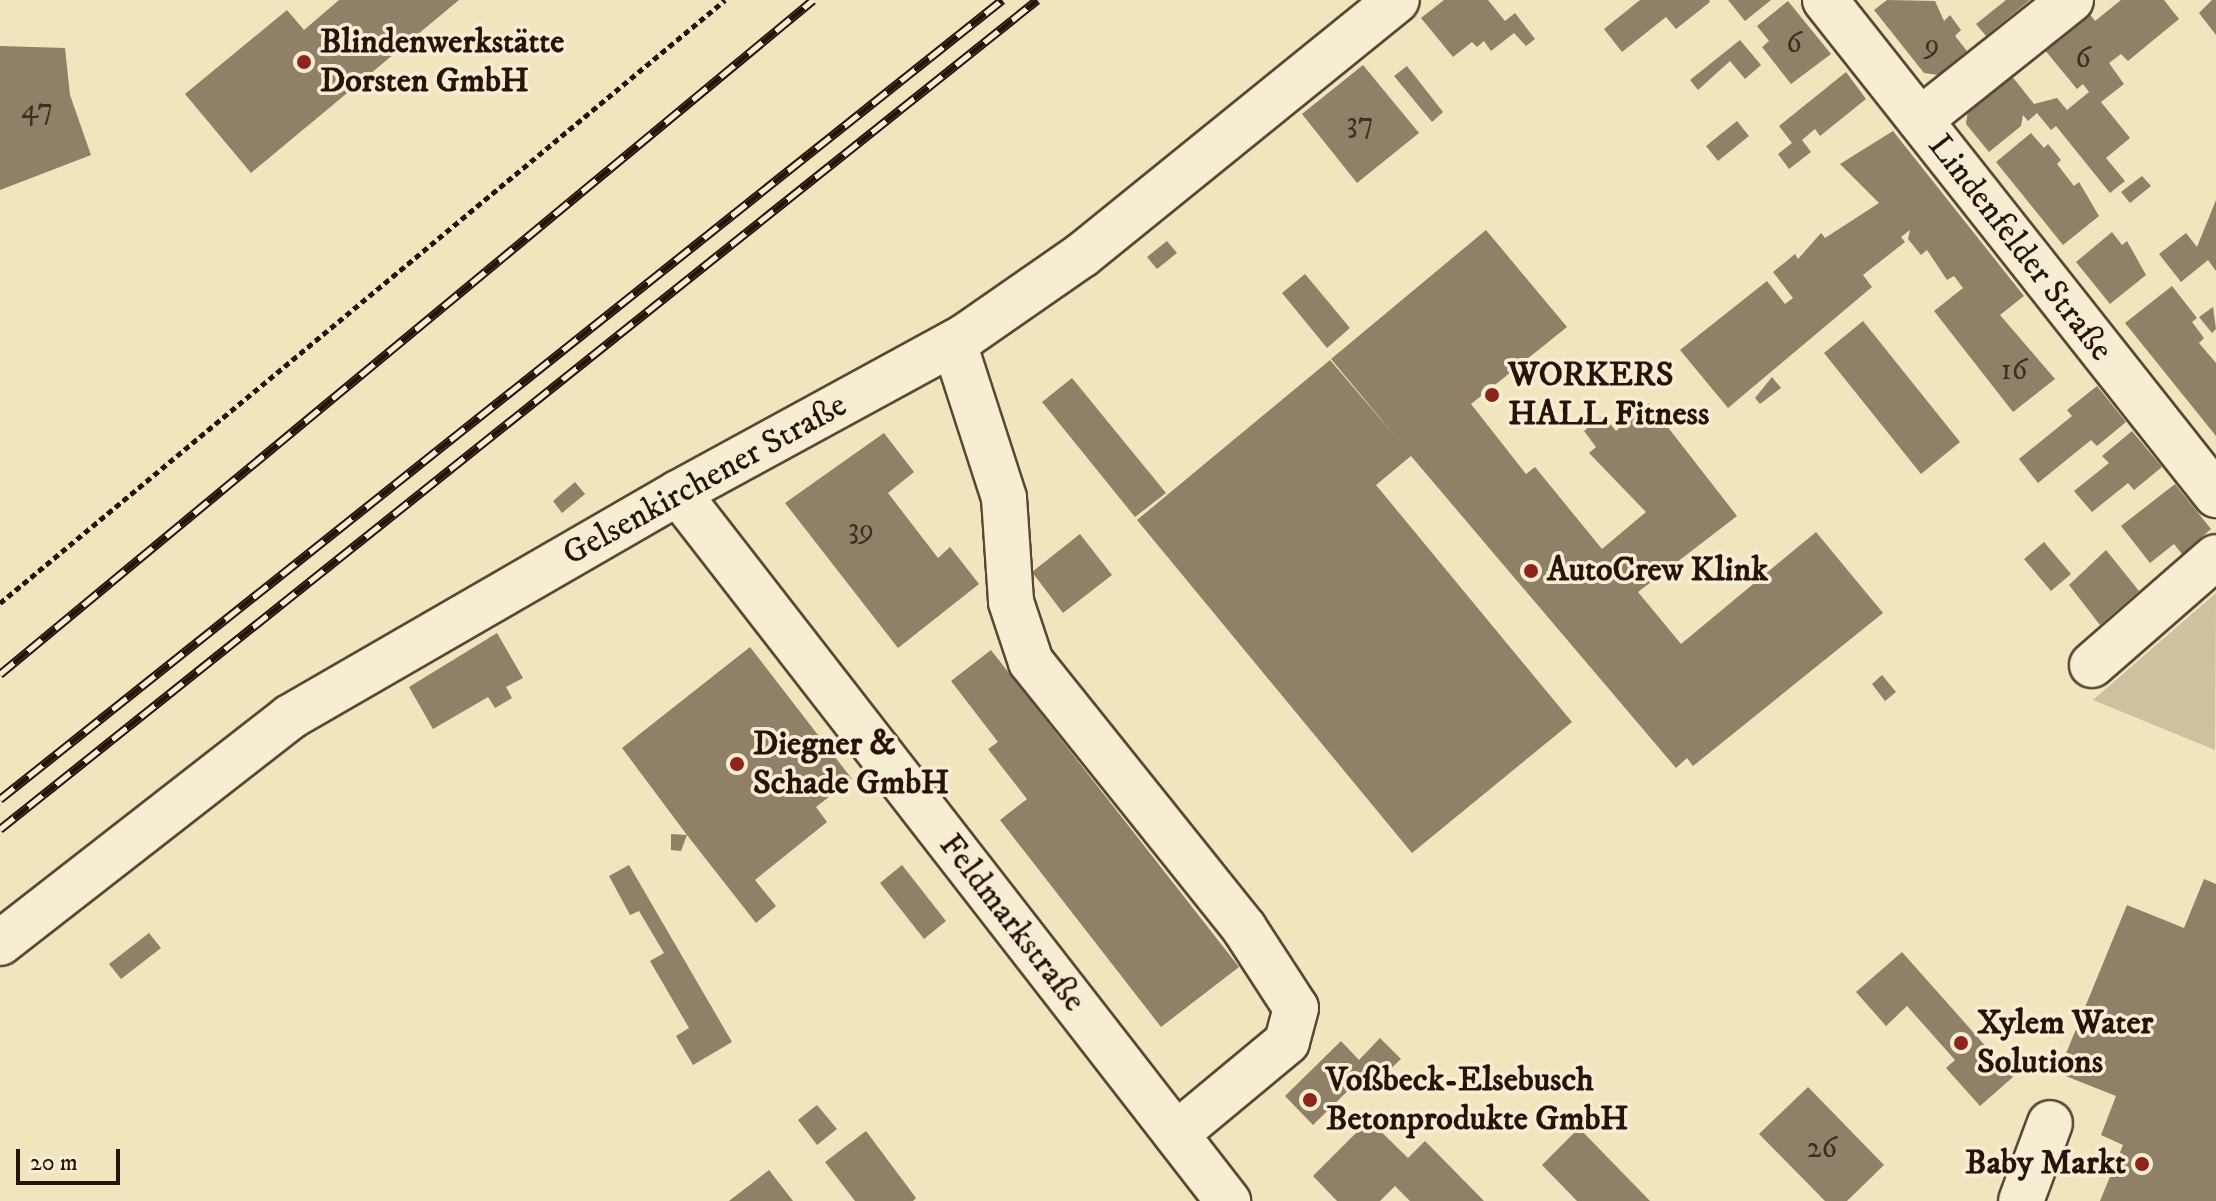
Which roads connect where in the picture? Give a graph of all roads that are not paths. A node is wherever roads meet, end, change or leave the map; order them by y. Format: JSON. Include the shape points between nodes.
{"nodes":[{"id":1,"x":1397,"y":0,"type":"edge"},
{"id":2,"x":1825,"y":0,"type":"edge"},
{"id":3,"x":2071,"y":0,"type":"edge"},
{"id":4,"x":1920,"y":120,"type":"junction"},
{"id":5,"x":954,"y":343,"type":"junction"},
{"id":6,"x":678,"y":493,"type":"junction"},
{"id":7,"x":2216,"y":495,"type":"edge"},
{"id":8,"x":2216,"y":557,"type":"edge"},
{"id":9,"x":2092,"y":665,"type":"dead end"},
{"id":10,"x":0,"y":943,"type":"edge"},
{"id":11,"x":2050,"y":1123,"type":"dead end"},
{"id":12,"x":1176,"y":1134,"type":"junction"},
{"id":13,"x":1228,"y":1201,"type":"edge"},
{"id":14,"x":2021,"y":1201,"type":"edge"}],
"edges":[{"from":1,"to":5,"type":"street","name":"Gelsenkirchener Straße","via":[[1082,255]]},
{"from":2,"to":4,"type":"street","name":"Lindenfelder Straße"},
{"from":3,"to":4,"type":"street"},
{"from":4,"to":7,"type":"street","name":"Lindenfelder Straße"},
{"from":5,"to":6,"type":"street","name":"Gelsenkirchener Straße"},
{"from":5,"to":12,"type":"street","via":[[1004,498],[1011,602],[1031,662],[1244,928],[1296,1008],[1287,1042]]},
{"from":6,"to":10,"type":"street","name":"Gelsenkirchener Straße","via":[[290,717]]},
{"from":6,"to":12,"type":"street","name":"Feldmarkstraße"},
{"from":8,"to":9,"type":"street"},
{"from":11,"to":14,"type":"street"},
{"from":12,"to":13,"type":"street","name":"Feldmarkstraße"}]}
